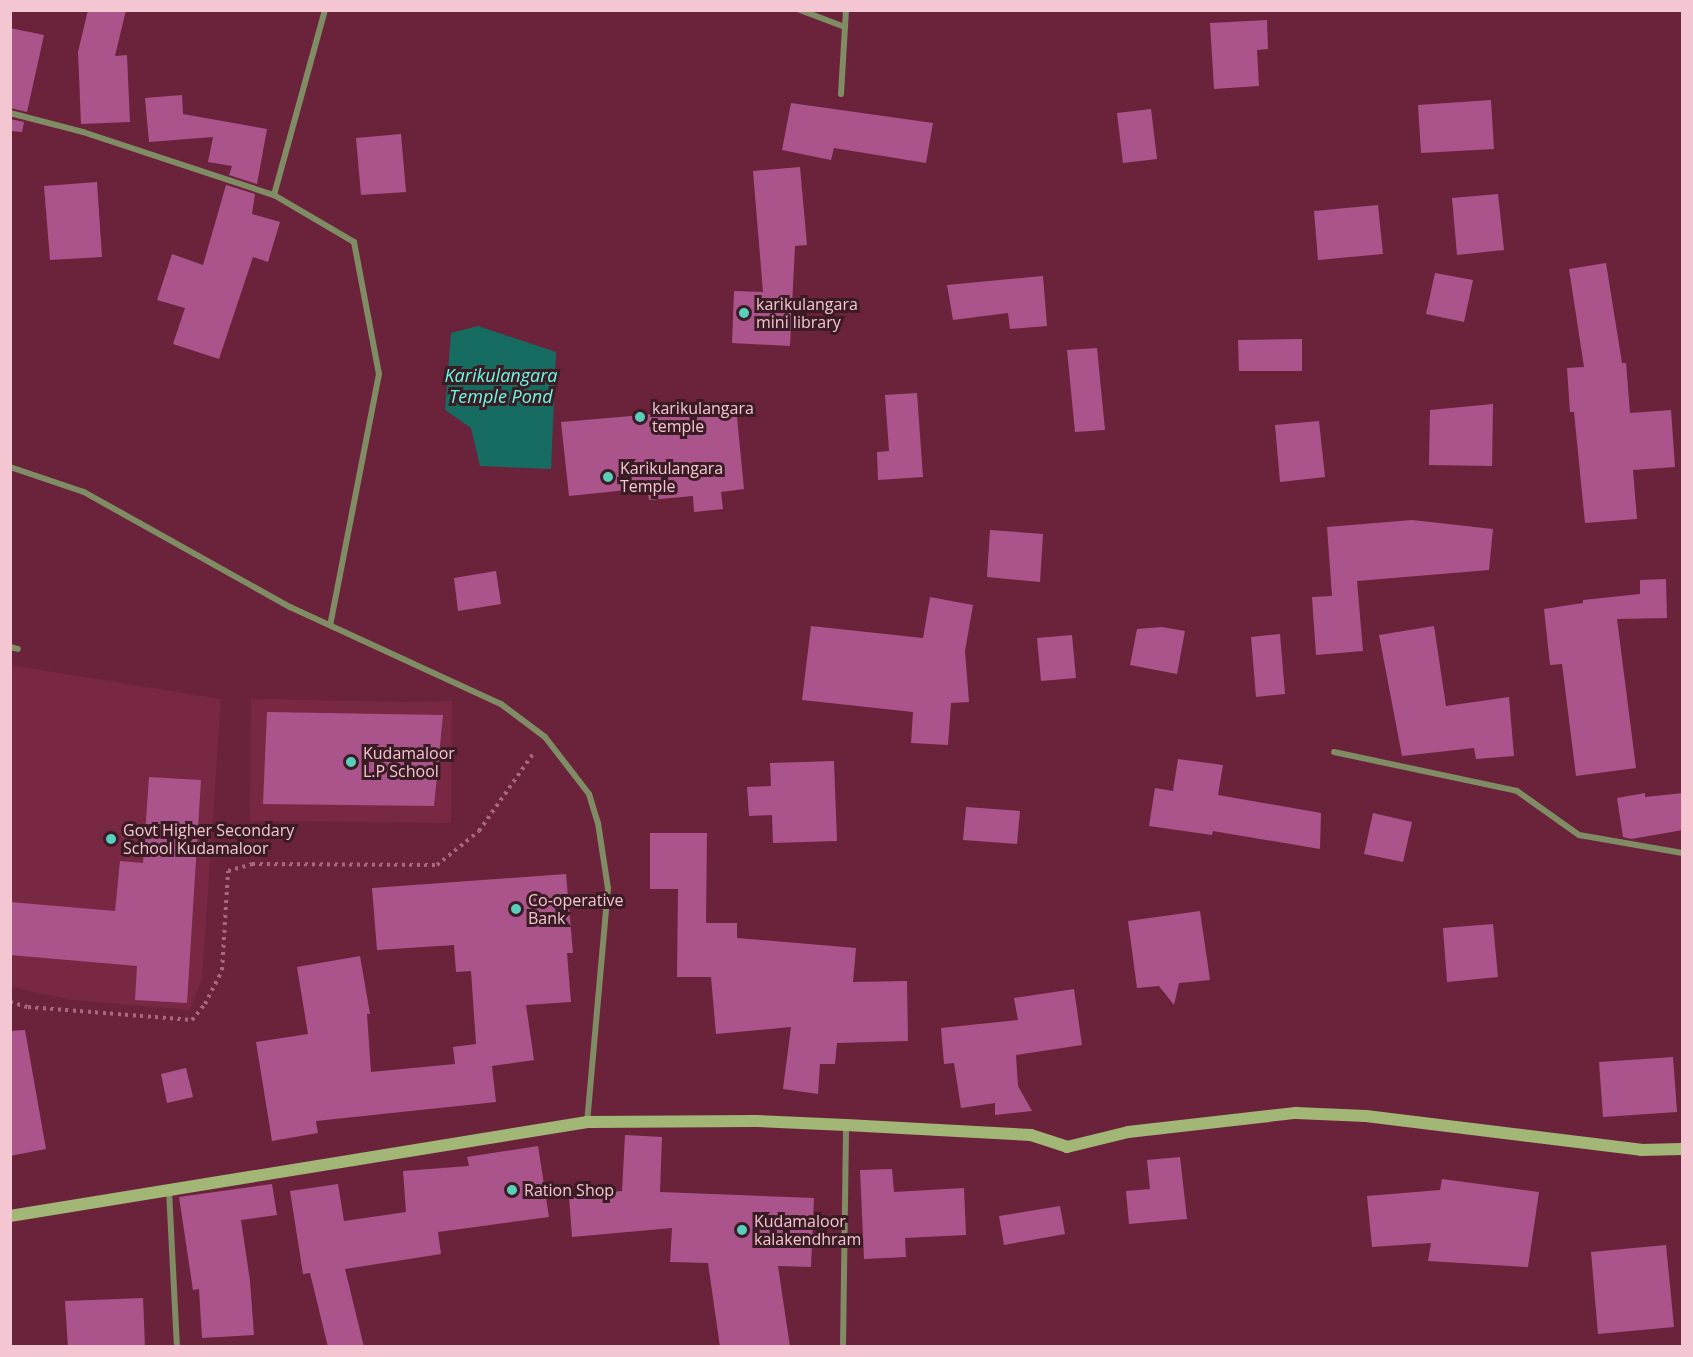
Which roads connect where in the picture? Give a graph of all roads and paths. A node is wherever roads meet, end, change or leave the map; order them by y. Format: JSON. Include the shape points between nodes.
{"nodes":[{"id":1,"x":325,"y":10,"type":"edge"},
{"id":2,"x":800,"y":10,"type":"edge"},
{"id":3,"x":846,"y":10,"type":"edge"},
{"id":4,"x":845,"y":27,"type":"junction"},
{"id":5,"x":841,"y":94,"type":"dead end"},
{"id":6,"x":10,"y":113,"type":"edge"},
{"id":7,"x":274,"y":195,"type":"junction"},
{"id":8,"x":10,"y":467,"type":"edge"},
{"id":9,"x":330,"y":625,"type":"junction"},
{"id":10,"x":10,"y":647,"type":"edge"},
{"id":11,"x":18,"y":649,"type":"dead end"},
{"id":12,"x":545,"y":736,"type":"junction"},
{"id":13,"x":1334,"y":752,"type":"dead end"},
{"id":14,"x":1683,"y":853,"type":"edge"},
{"id":15,"x":10,"y":1002,"type":"edge"},
{"id":16,"x":587,"y":1122,"type":"junction"},
{"id":17,"x":846,"y":1125,"type":"junction"},
{"id":18,"x":1683,"y":1149,"type":"edge"},
{"id":19,"x":169,"y":1190,"type":"junction"},
{"id":20,"x":10,"y":1216,"type":"edge"},
{"id":21,"x":177,"y":1347,"type":"edge"},
{"id":22,"x":843,"y":1347,"type":"edge"}],
"edges":[{"from":1,"to":7,"type":"street"},
{"from":2,"to":4,"type":"street"},
{"from":3,"to":4,"type":"street"},
{"from":4,"to":5,"type":"street"},
{"from":6,"to":7,"type":"street","via":[[83,132]]},
{"from":7,"to":9,"type":"street","via":[[354,242],[379,374]]},
{"from":8,"to":9,"type":"street","via":[[84,492],[290,607]]},
{"from":9,"to":12,"type":"street","via":[[501,704]]},
{"from":10,"to":11,"type":"street"},
{"from":12,"to":15,"type":"path","via":[[479,831],[437,865],[252,864],[228,872],[222,970],[192,1020],[28,1007]]},
{"from":12,"to":16,"type":"street","via":[[589,794],[598,823],[608,888]]},
{"from":13,"to":14,"type":"street","via":[[1517,791],[1578,835]]},
{"from":16,"to":17,"type":"main road"},
{"from":16,"to":19,"type":"main road"},
{"from":17,"to":18,"type":"main road","via":[[1031,1135],[1067,1147],[1128,1132],[1296,1113],[1366,1116],[1641,1149]]},
{"from":17,"to":22,"type":"street"},
{"from":19,"to":20,"type":"main road"},
{"from":19,"to":21,"type":"street"}]}
